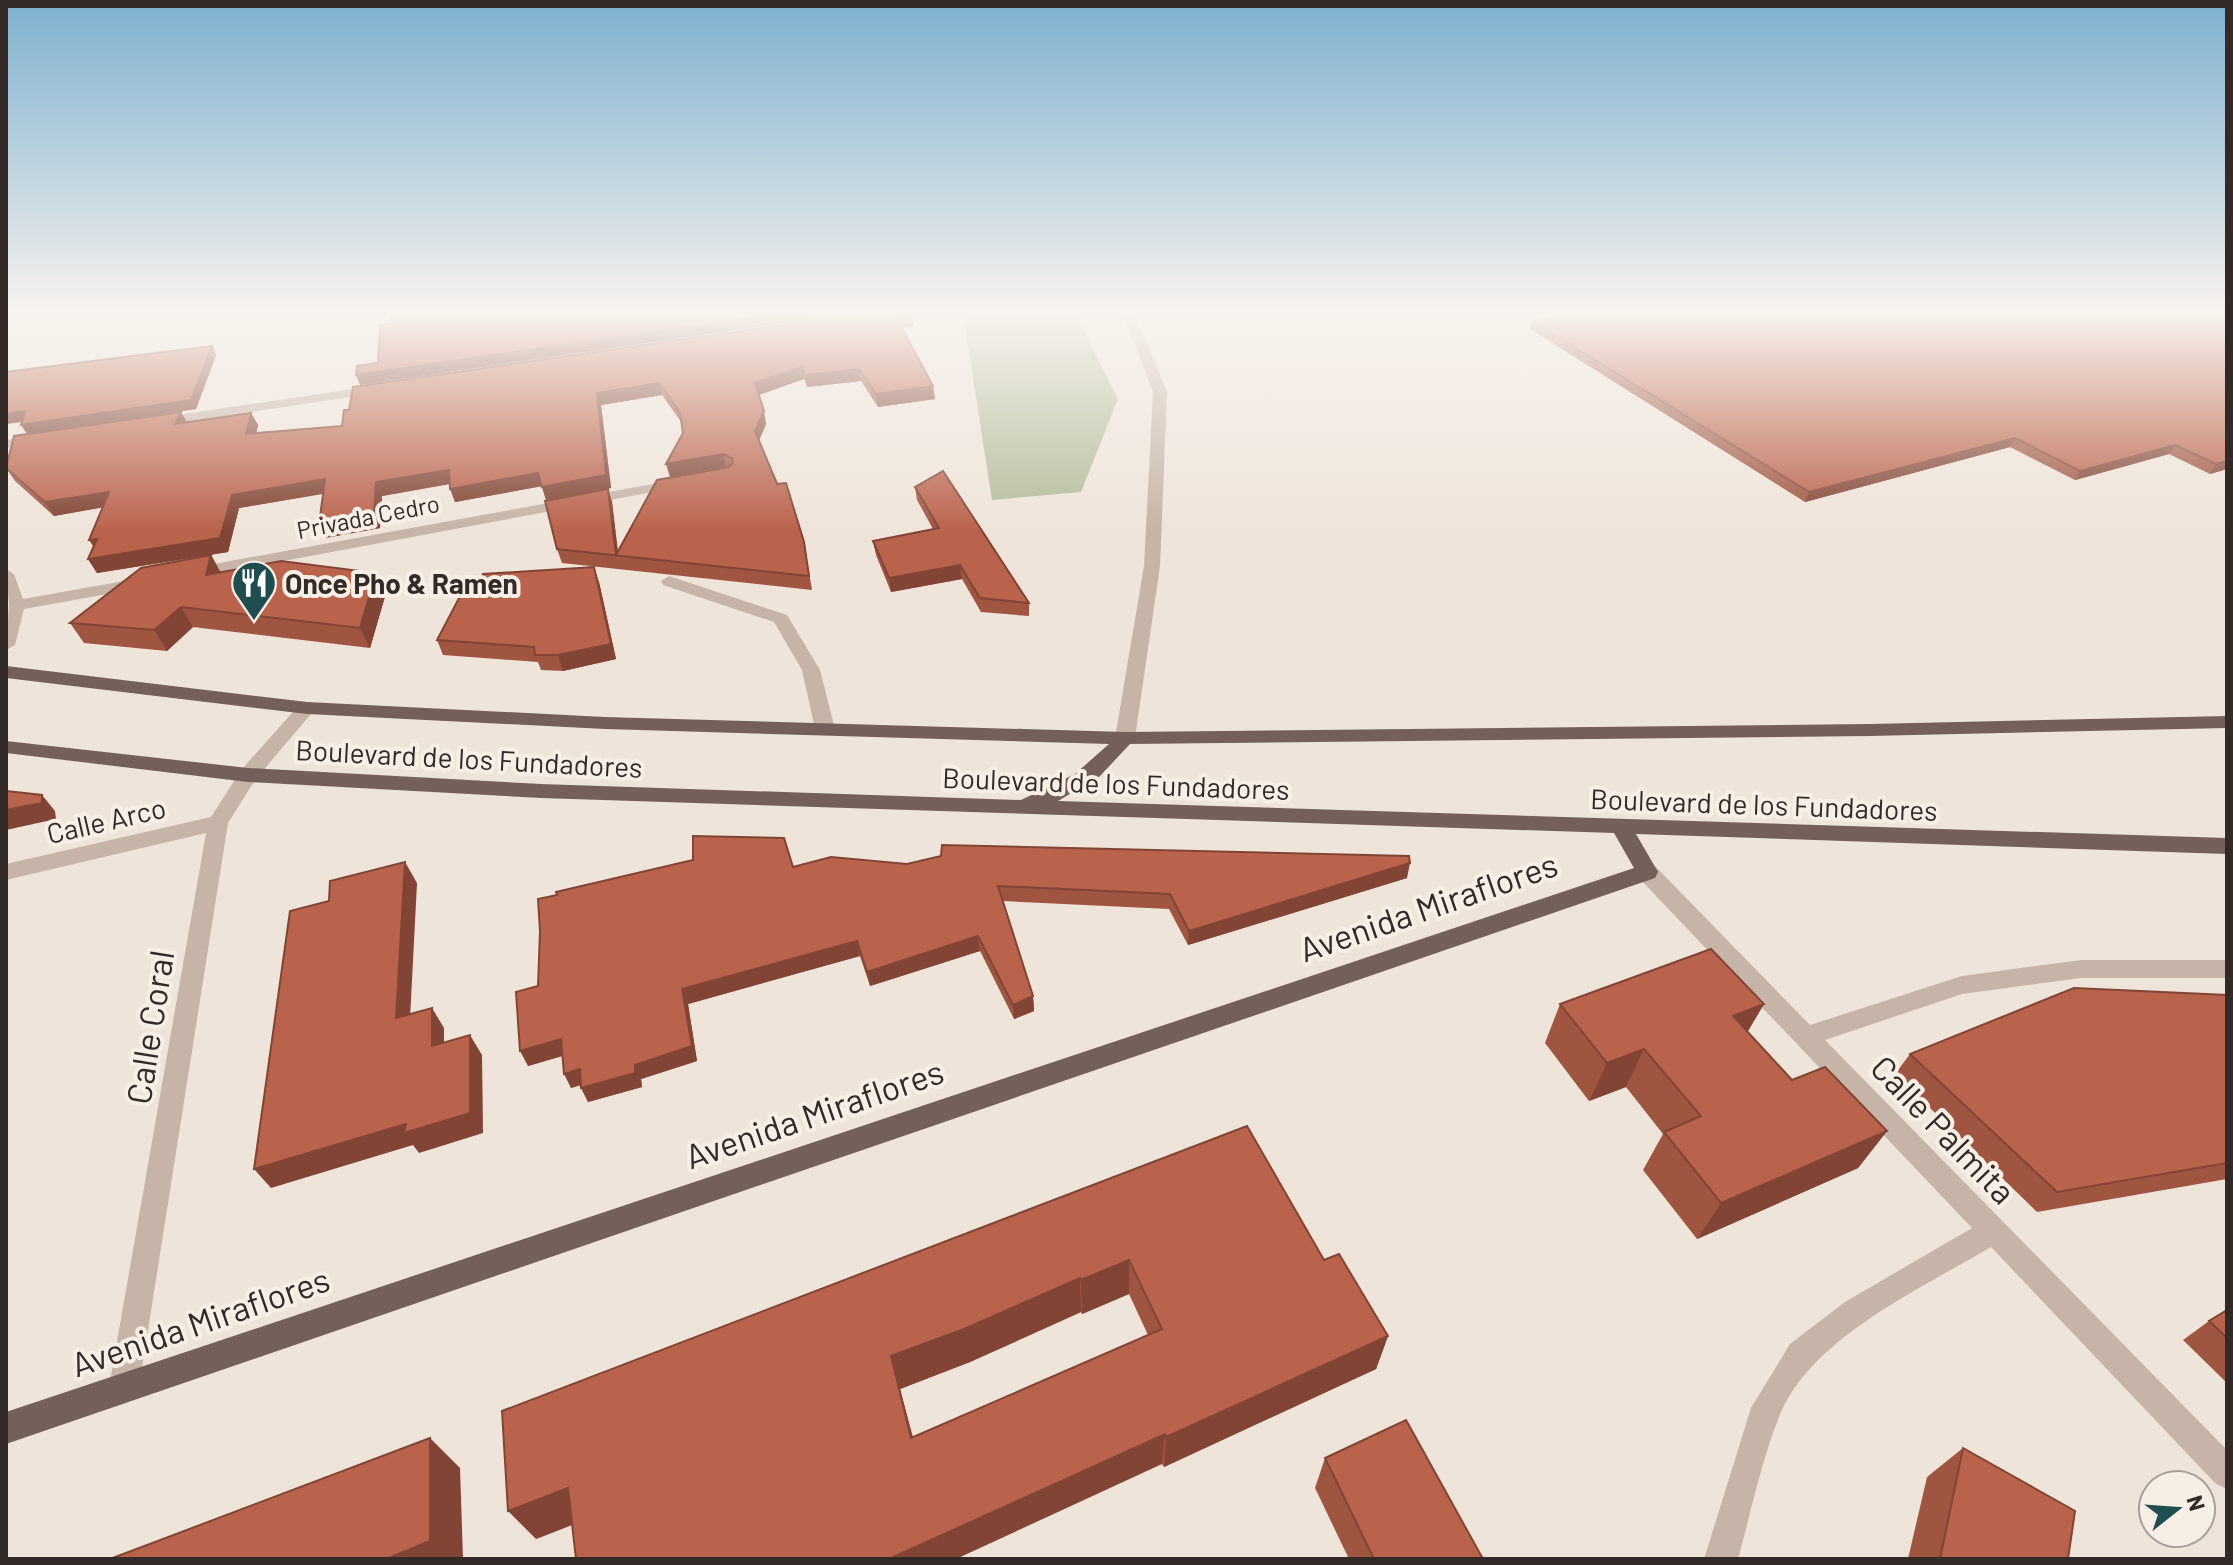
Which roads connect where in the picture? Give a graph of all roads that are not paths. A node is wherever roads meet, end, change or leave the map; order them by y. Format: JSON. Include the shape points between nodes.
{"nodes":[{"id":1,"x":397,"y":386,"type":"edge"},
{"id":2,"x":1158,"y":386,"type":"edge"},
{"id":3,"x":147,"y":423,"type":"edge"},
{"id":4,"x":53,"y":437,"type":"edge"},
{"id":5,"x":6,"y":444,"type":"edge"},
{"id":6,"x":696,"y":480,"type":"edge"},
{"id":7,"x":6,"y":574,"type":"edge"},
{"id":8,"x":669,"y":581,"type":"dead end"},
{"id":9,"x":17,"y":605,"type":"junction"},
{"id":10,"x":6,"y":645,"type":"edge"},
{"id":11,"x":6,"y":672,"type":"edge"},
{"id":12,"x":307,"y":708,"type":"junction"},
{"id":13,"x":2227,"y":722,"type":"edge"},
{"id":14,"x":825,"y":729,"type":"junction"},
{"id":15,"x":1125,"y":738,"type":"junction"},
{"id":16,"x":6,"y":747,"type":"edge"},
{"id":17,"x":248,"y":775,"type":"junction"},
{"id":18,"x":1018,"y":809,"type":"junction"},
{"id":19,"x":218,"y":823,"type":"junction"},
{"id":20,"x":1621,"y":827,"type":"junction"},
{"id":21,"x":2227,"y":846,"type":"edge"},
{"id":22,"x":6,"y":872,"type":"edge"},
{"id":23,"x":1647,"y":872,"type":"junction"},
{"id":24,"x":2227,"y":969,"type":"edge"},
{"id":25,"x":1805,"y":1037,"type":"junction"},
{"id":26,"x":1993,"y":1231,"type":"junction"},
{"id":27,"x":124,"y":1387,"type":"junction"},
{"id":28,"x":6,"y":1428,"type":"edge"},
{"id":29,"x":2227,"y":1473,"type":"edge"},
{"id":30,"x":1721,"y":1559,"type":"edge"}],
"edges":[{"from":1,"to":3,"type":"street"},
{"from":2,"to":15,"type":"street","via":[[1152,566]]},
{"from":4,"to":5,"type":"street"},
{"from":6,"to":9,"type":"street","name":"Privada Cedro"},
{"from":7,"to":9,"type":"street"},
{"from":8,"to":14,"type":"street","via":[[781,619],[811,670]]},
{"from":9,"to":10,"type":"street"},
{"from":11,"to":12,"type":"main road","name":"Boulevard de los Fundadores"},
{"from":12,"to":14,"type":"main road","name":"Boulevard de los Fundadores"},
{"from":12,"to":17,"type":"street","name":"Calle Coral"},
{"from":13,"to":15,"type":"main road","name":"Boulevard de los Fundadores"},
{"from":14,"to":15,"type":"main road","name":"Boulevard de los Fundadores"},
{"from":15,"to":18,"type":"main road","via":[[1100,767],[1068,790]]},
{"from":16,"to":17,"type":"main road","name":"Boulevard de los Fundadores"},
{"from":17,"to":18,"type":"main road","name":"Boulevard de los Fundadores"},
{"from":17,"to":19,"type":"street","name":"Calle Coral"},
{"from":18,"to":20,"type":"main road","name":"Boulevard de los Fundadores"},
{"from":19,"to":22,"type":"street","name":"Calle Arco"},
{"from":19,"to":27,"type":"street","name":"Calle Coral"},
{"from":20,"to":21,"type":"main road","name":"Boulevard de los Fundadores"},
{"from":20,"to":23,"type":"main road","name":"Calle Palmita"},
{"from":23,"to":25,"type":"street","name":"Calle Palmita"},
{"from":23,"to":27,"type":"main road","name":"Avenida Miraflores"},
{"from":24,"to":25,"type":"street","via":[[2081,969],[1962,985]]},
{"from":25,"to":26,"type":"street","name":"Calle Palmita"},
{"from":26,"to":29,"type":"street","name":"Calle Palmita"},
{"from":26,"to":30,"type":"street","via":[[1855,1312],[1801,1355],[1766,1408]]},
{"from":27,"to":28,"type":"main road","name":"Avenida Miraflores"}]}
